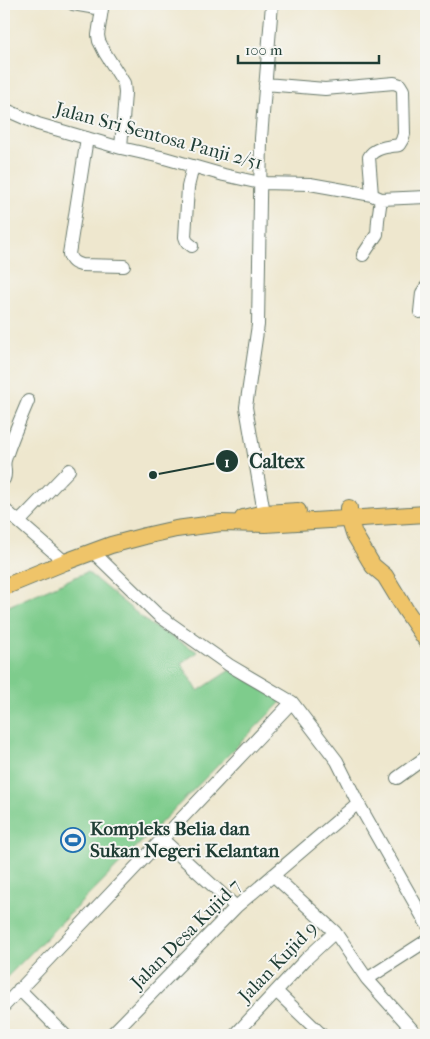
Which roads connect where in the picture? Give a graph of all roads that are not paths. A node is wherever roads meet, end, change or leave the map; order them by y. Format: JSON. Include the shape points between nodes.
{"nodes":[{"id":1,"x":73,"y":4,"type":"edge"},
{"id":2,"x":272,"y":4,"type":"edge"},
{"id":3,"x":102,"y":6,"type":"edge"},
{"id":4,"x":264,"y":84,"type":"junction"},
{"id":5,"x":4,"y":109,"type":"edge"},
{"id":6,"x":87,"y":138,"type":"junction"},
{"id":7,"x":120,"y":148,"type":"junction"},
{"id":8,"x":193,"y":166,"type":"junction"},
{"id":9,"x":260,"y":183,"type":"junction"},
{"id":10,"x":376,"y":197,"type":"junction"},
{"id":11,"x":426,"y":197,"type":"edge"},
{"id":12,"x":192,"y":246,"type":"dead end"},
{"id":13,"x":363,"y":254,"type":"dead end"},
{"id":14,"x":124,"y":266,"type":"dead end"},
{"id":15,"x":426,"y":286,"type":"edge"},
{"id":16,"x":420,"y":312,"type":"dead end"},
{"id":17,"x":28,"y":401,"type":"dead end"},
{"id":18,"x":69,"y":470,"type":"dead end"},
{"id":19,"x":4,"y":479,"type":"edge"},
{"id":20,"x":426,"y":504,"type":"edge"},
{"id":21,"x":4,"y":510,"type":"edge"},
{"id":22,"x":264,"y":513,"type":"junction"},
{"id":23,"x":353,"y":513,"type":"junction"},
{"id":24,"x":426,"y":514,"type":"edge"},
{"id":25,"x":19,"y":522,"type":"junction"},
{"id":26,"x":221,"y":524,"type":"junction"},
{"id":27,"x":92,"y":551,"type":"junction"},
{"id":28,"x":65,"y":562,"type":"junction"},
{"id":29,"x":4,"y":587,"type":"edge"},
{"id":30,"x":426,"y":640,"type":"edge"},
{"id":31,"x":292,"y":702,"type":"junction"},
{"id":32,"x":426,"y":757,"type":"edge"},
{"id":33,"x":397,"y":778,"type":"dead end"},
{"id":34,"x":358,"y":803,"type":"junction"},
{"id":35,"x":162,"y":838,"type":"junction"},
{"id":36,"x":273,"y":875,"type":"junction"},
{"id":37,"x":236,"y":907,"type":"junction"},
{"id":38,"x":426,"y":923,"type":"edge"},
{"id":39,"x":335,"y":932,"type":"junction"},
{"id":40,"x":426,"y":941,"type":"edge"},
{"id":41,"x":368,"y":979,"type":"junction"},
{"id":42,"x":19,"y":989,"type":"junction"},
{"id":43,"x":276,"y":991,"type":"junction"},
{"id":44,"x":4,"y":1006,"type":"edge"},
{"id":45,"x":65,"y":1035,"type":"edge"},
{"id":46,"x":111,"y":1035,"type":"edge"},
{"id":47,"x":234,"y":1035,"type":"edge"},
{"id":48,"x":322,"y":1035,"type":"edge"},
{"id":49,"x":417,"y":1035,"type":"edge"}],
"edges":[{"from":1,"to":3,"type":"street"},
{"from":2,"to":4,"type":"street"},
{"from":3,"to":7,"type":"street","via":[[99,41],[124,83]]},
{"from":4,"to":9,"type":"street"},
{"from":4,"to":10,"type":"street","via":[[325,89],[400,85],[403,90],[402,140],[399,145],[377,149],[369,157]]},
{"from":5,"to":6,"type":"street","name":"Jalan Sri Sentosa Panji 2/51","via":[[38,124]]},
{"from":6,"to":7,"type":"street","name":"Jalan Sri Sentosa Panji 2/51"},
{"from":6,"to":14,"type":"street","via":[[68,254],[70,260],[81,265]]},
{"from":7,"to":8,"type":"street","name":"Jalan Sri Sentosa Panji 2/51"},
{"from":8,"to":9,"type":"street","name":"Jalan Sri Sentosa Panji 2/51"},
{"from":8,"to":12,"type":"street","via":[[188,187],[185,237]]},
{"from":9,"to":10,"type":"street","name":"Jalan Sri Sentosa Panji 2/51","via":[[310,184]]},
{"from":9,"to":22,"type":"street","via":[[258,325],[246,406]]},
{"from":10,"to":11,"type":"street","name":"Jalan Sri Sentosa Panji 2/51"},
{"from":10,"to":13,"type":"street","via":[[377,234]]},
{"from":15,"to":16,"type":"street"},
{"from":17,"to":19,"type":"street","via":[[4,463]]},
{"from":18,"to":25,"type":"street"},
{"from":20,"to":23,"type":"main road"},
{"from":21,"to":25,"type":"street"},
{"from":22,"to":23,"type":"main road"},
{"from":22,"to":26,"type":"main road"},
{"from":23,"to":24,"type":"main road"},
{"from":23,"to":26,"type":"main road","via":[[265,524]]},
{"from":23,"to":30,"type":"main road","via":[[354,534]]},
{"from":25,"to":28,"type":"street"},
{"from":26,"to":27,"type":"main road","via":[[160,532]]},
{"from":27,"to":28,"type":"main road"},
{"from":27,"to":31,"type":"street","via":[[158,615],[229,665]]},
{"from":28,"to":29,"type":"main road"},
{"from":31,"to":34,"type":"street","via":[[337,761]]},
{"from":31,"to":35,"type":"street"},
{"from":32,"to":33,"type":"street"},
{"from":34,"to":36,"type":"street","name":"Jalan Desa Kujid 7"},
{"from":34,"to":38,"type":"street"},
{"from":35,"to":37,"type":"street"},
{"from":35,"to":42,"type":"street"},
{"from":36,"to":37,"type":"street","name":"Jalan Desa Kujid 7"},
{"from":36,"to":39,"type":"street","name":"Jalan Kujid 9"},
{"from":37,"to":46,"type":"street","name":"Jalan Desa Kujid 7"},
{"from":39,"to":41,"type":"street"},
{"from":39,"to":43,"type":"street","name":"Jalan Kujid 9"},
{"from":40,"to":41,"type":"street"},
{"from":41,"to":49,"type":"street"},
{"from":42,"to":44,"type":"street"},
{"from":42,"to":45,"type":"street"},
{"from":43,"to":47,"type":"street","name":"Jalan Kujid 9"},
{"from":43,"to":48,"type":"street"}]}
